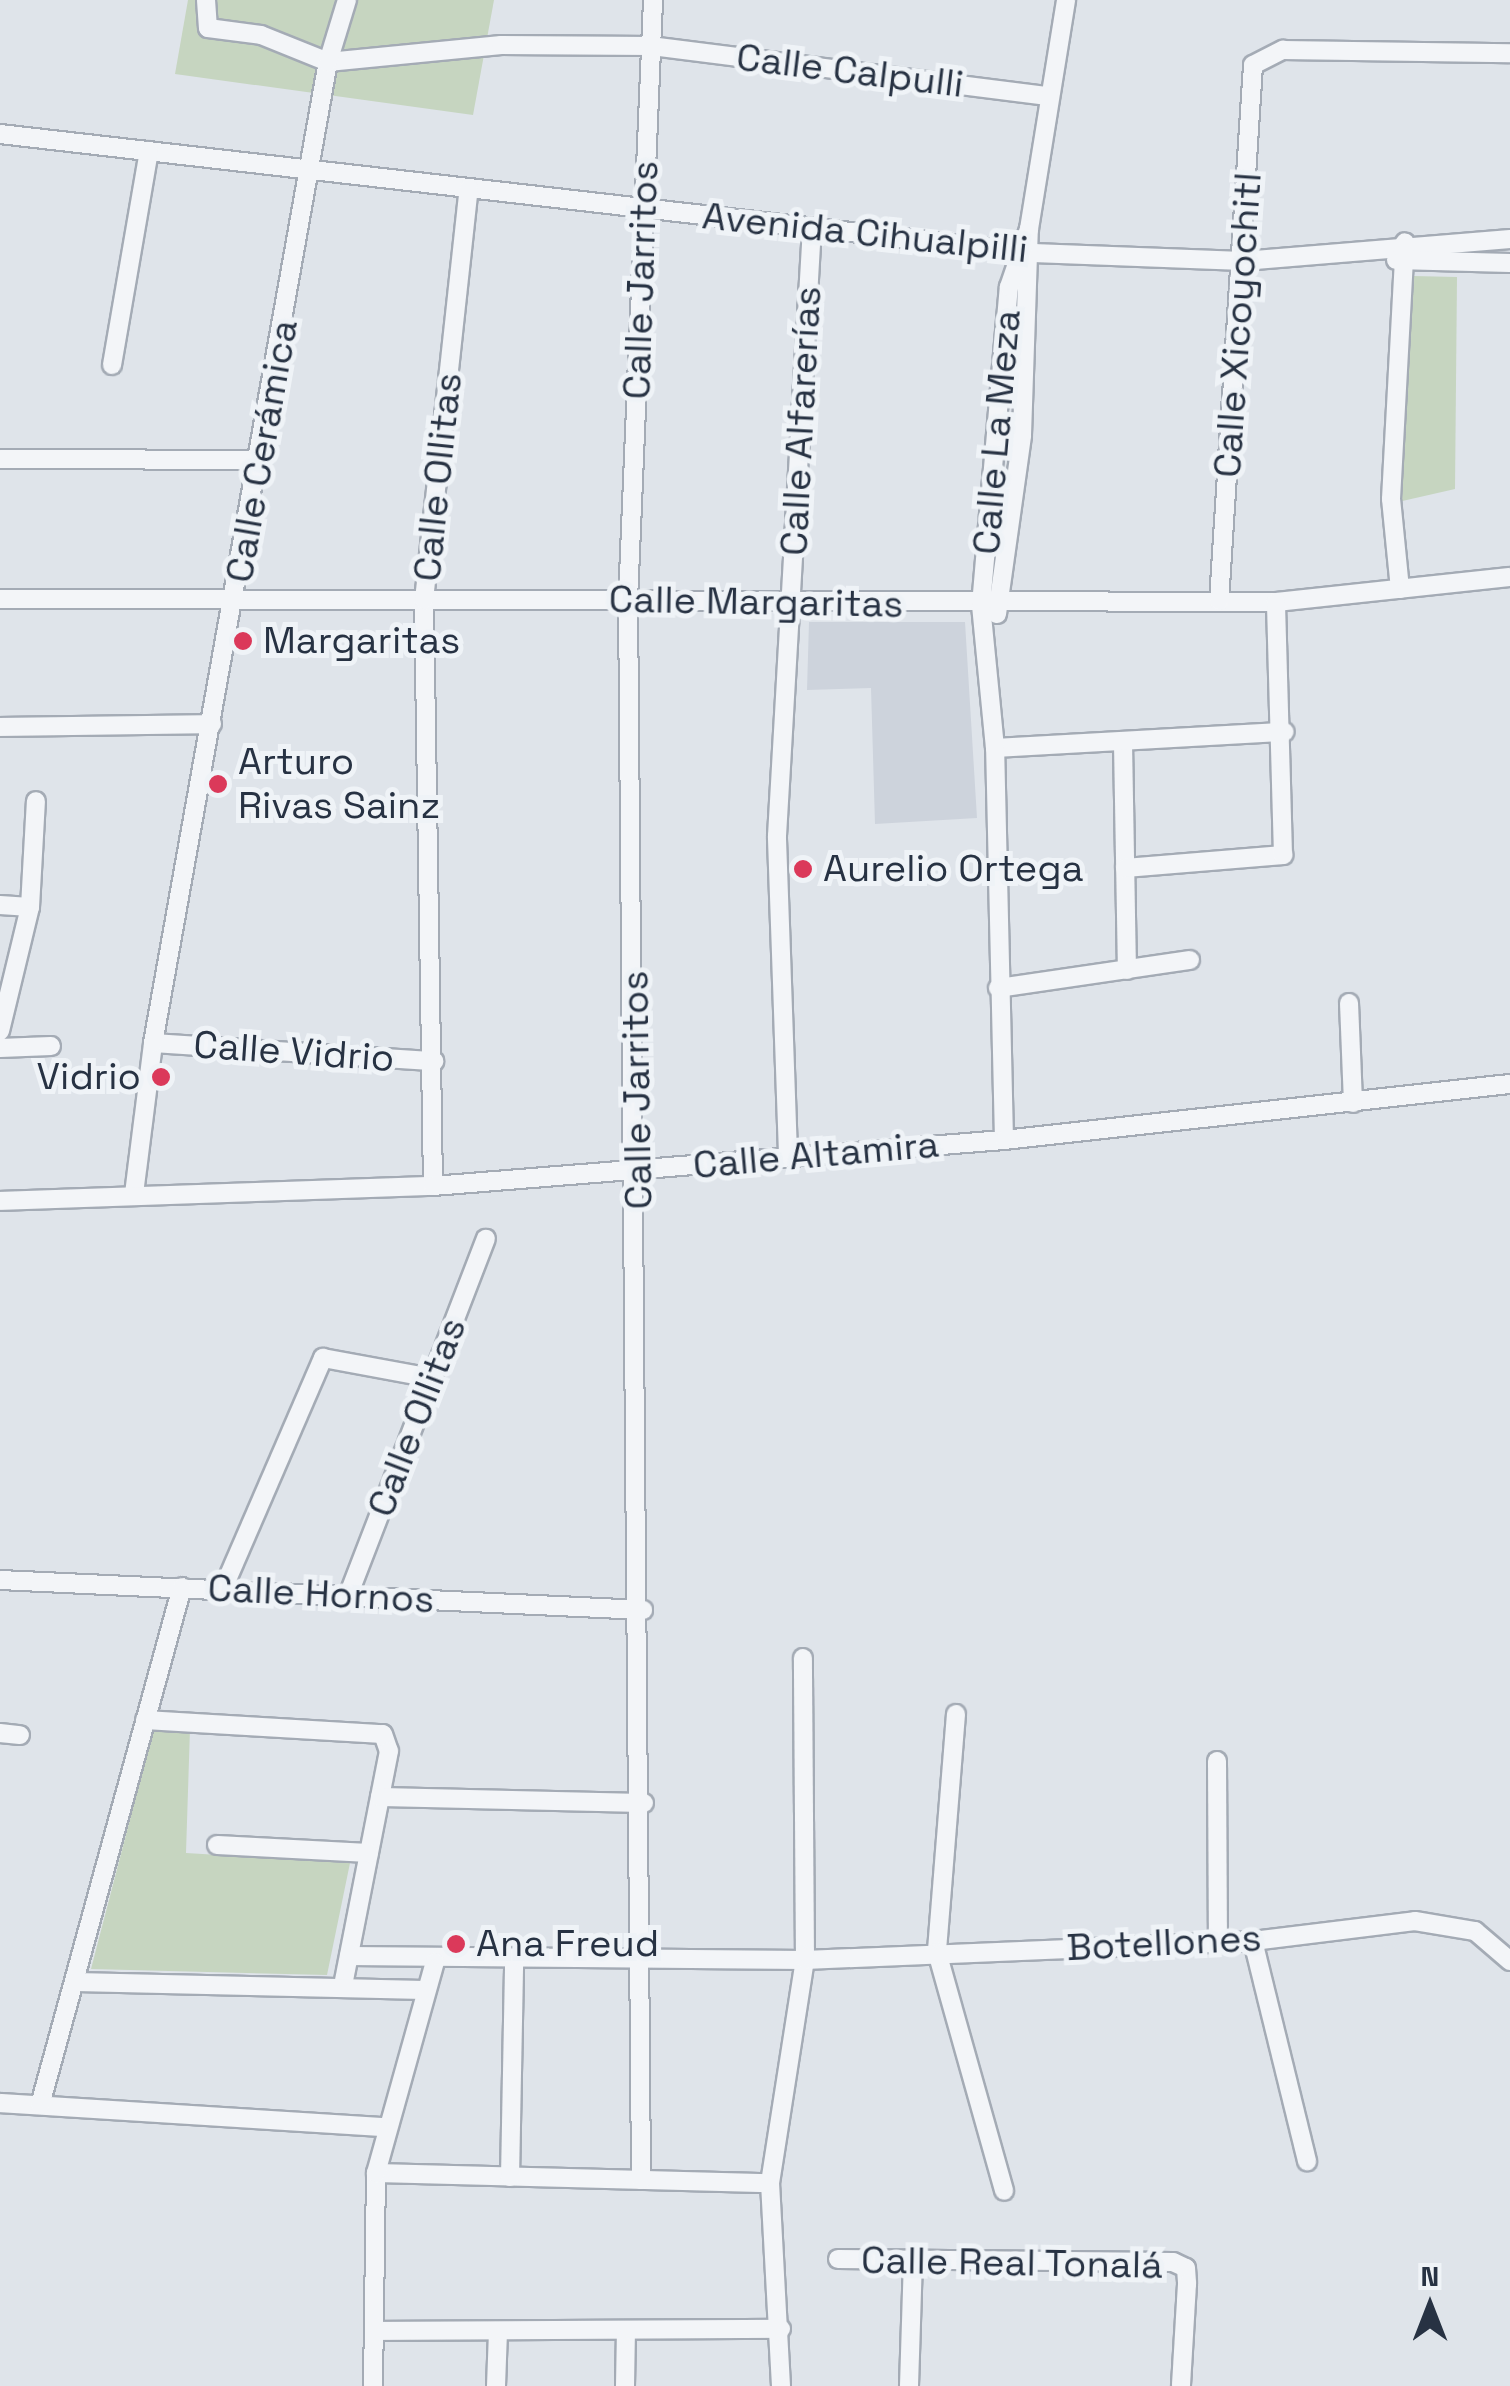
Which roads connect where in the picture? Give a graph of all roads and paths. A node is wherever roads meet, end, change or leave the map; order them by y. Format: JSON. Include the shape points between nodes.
{"nodes":[{"id":1,"x":206,"y":0,"type":"edge"},
{"id":2,"x":347,"y":0,"type":"edge"},
{"id":3,"x":653,"y":0,"type":"edge"},
{"id":4,"x":1066,"y":0,"type":"edge"},
{"id":5,"x":651,"y":46,"type":"junction"},
{"id":6,"x":1510,"y":52,"type":"edge"},
{"id":7,"x":328,"y":62,"type":"junction"},
{"id":8,"x":1049,"y":96,"type":"junction"},
{"id":9,"x":0,"y":134,"type":"edge"},
{"id":10,"x":150,"y":151,"type":"junction"},
{"id":11,"x":313,"y":170,"type":"junction"},
{"id":12,"x":470,"y":188,"type":"junction"},
{"id":13,"x":644,"y":208,"type":"junction"},
{"id":14,"x":812,"y":228,"type":"junction"},
{"id":15,"x":1510,"y":239,"type":"edge"},
{"id":16,"x":1405,"y":242,"type":"junction"},
{"id":17,"x":1024,"y":252,"type":"junction"},
{"id":18,"x":1373,"y":252,"type":"junction"},
{"id":19,"x":1243,"y":261,"type":"junction"},
{"id":20,"x":1405,"y":263,"type":"junction"},
{"id":21,"x":1510,"y":263,"type":"edge"},
{"id":22,"x":112,"y":365,"type":"dead end"},
{"id":23,"x":0,"y":459,"type":"edge"},
{"id":24,"x":260,"y":460,"type":"junction"},
{"id":25,"x":1510,"y":577,"type":"edge"},
{"id":26,"x":1400,"y":589,"type":"junction"},
{"id":27,"x":0,"y":599,"type":"edge"},
{"id":28,"x":235,"y":599,"type":"junction"},
{"id":29,"x":424,"y":600,"type":"junction"},
{"id":30,"x":628,"y":600,"type":"junction"},
{"id":31,"x":790,"y":600,"type":"junction"},
{"id":32,"x":1220,"y":601,"type":"junction"},
{"id":33,"x":1276,"y":602,"type":"junction"},
{"id":34,"x":990,"y":605,"type":"junction"},
{"id":35,"x":212,"y":724,"type":"junction"},
{"id":36,"x":0,"y":726,"type":"edge"},
{"id":37,"x":1284,"y":732,"type":"junction"},
{"id":38,"x":1123,"y":743,"type":"junction"},
{"id":39,"x":995,"y":748,"type":"junction"},
{"id":40,"x":36,"y":801,"type":"dead end"},
{"id":41,"x":1126,"y":868,"type":"junction"},
{"id":42,"x":0,"y":905,"type":"edge"},
{"id":43,"x":30,"y":907,"type":"junction"},
{"id":44,"x":1190,"y":960,"type":"dead end"},
{"id":45,"x":1127,"y":970,"type":"junction"},
{"id":46,"x":998,"y":988,"type":"junction"},
{"id":47,"x":1349,"y":1003,"type":"dead end"},
{"id":48,"x":0,"y":1031,"type":"edge"},
{"id":49,"x":153,"y":1043,"type":"junction"},
{"id":50,"x":51,"y":1046,"type":"dead end"},
{"id":51,"x":0,"y":1048,"type":"edge"},
{"id":52,"x":434,"y":1061,"type":"junction"},
{"id":53,"x":1510,"y":1084,"type":"edge"},
{"id":54,"x":1354,"y":1103,"type":"junction"},
{"id":55,"x":1004,"y":1140,"type":"junction"},
{"id":56,"x":788,"y":1154,"type":"junction"},
{"id":57,"x":639,"y":1170,"type":"junction"},
{"id":58,"x":433,"y":1186,"type":"junction"},
{"id":59,"x":134,"y":1194,"type":"junction"},
{"id":60,"x":0,"y":1201,"type":"edge"},
{"id":61,"x":486,"y":1239,"type":"dead end"},
{"id":62,"x":432,"y":1378,"type":"junction"},
{"id":63,"x":0,"y":1580,"type":"edge"},
{"id":64,"x":182,"y":1588,"type":"junction"},
{"id":65,"x":222,"y":1589,"type":"junction"},
{"id":66,"x":348,"y":1596,"type":"junction"},
{"id":67,"x":642,"y":1610,"type":"junction"},
{"id":68,"x":803,"y":1658,"type":"dead end"},
{"id":69,"x":956,"y":1714,"type":"dead end"},
{"id":70,"x":146,"y":1720,"type":"junction"},
{"id":71,"x":0,"y":1733,"type":"edge"},
{"id":72,"x":20,"y":1736,"type":"dead end"},
{"id":73,"x":1217,"y":1761,"type":"dead end"},
{"id":74,"x":380,"y":1797,"type":"junction"},
{"id":75,"x":644,"y":1802,"type":"junction"},
{"id":76,"x":217,"y":1845,"type":"dead end"},
{"id":77,"x":369,"y":1853,"type":"junction"},
{"id":78,"x":1253,"y":1942,"type":"junction"},
{"id":79,"x":1218,"y":1943,"type":"junction"},
{"id":80,"x":937,"y":1952,"type":"junction"},
{"id":81,"x":349,"y":1956,"type":"junction"},
{"id":82,"x":805,"y":1960,"type":"junction"},
{"id":83,"x":435,"y":1962,"type":"junction"},
{"id":84,"x":1510,"y":1962,"type":"edge"},
{"id":85,"x":514,"y":1963,"type":"junction"},
{"id":86,"x":645,"y":1964,"type":"junction"},
{"id":87,"x":74,"y":1982,"type":"junction"},
{"id":88,"x":343,"y":1986,"type":"junction"},
{"id":89,"x":426,"y":1990,"type":"junction"},
{"id":90,"x":0,"y":2103,"type":"edge"},
{"id":91,"x":40,"y":2105,"type":"junction"},
{"id":92,"x":384,"y":2127,"type":"junction"},
{"id":93,"x":1307,"y":2161,"type":"dead end"},
{"id":94,"x":376,"y":2173,"type":"junction"},
{"id":95,"x":510,"y":2177,"type":"junction"},
{"id":96,"x":641,"y":2180,"type":"junction"},
{"id":97,"x":770,"y":2183,"type":"junction"},
{"id":98,"x":1004,"y":2191,"type":"dead end"},
{"id":99,"x":913,"y":2258,"type":"junction"},
{"id":100,"x":838,"y":2259,"type":"dead end"},
{"id":101,"x":780,"y":2328,"type":"junction"},
{"id":102,"x":626,"y":2330,"type":"junction"},
{"id":103,"x":374,"y":2331,"type":"junction"},
{"id":104,"x":498,"y":2331,"type":"junction"},
{"id":105,"x":372,"y":2386,"type":"edge"},
{"id":106,"x":496,"y":2386,"type":"edge"},
{"id":107,"x":625,"y":2386,"type":"edge"},
{"id":108,"x":781,"y":2386,"type":"edge"},
{"id":109,"x":909,"y":2386,"type":"edge"},
{"id":110,"x":1180,"y":2386,"type":"edge"}],
"edges":[{"from":1,"to":7,"type":"street","via":[[208,28],[261,34]]},
{"from":2,"to":7,"type":"street","name":"Calle Cerámica"},
{"from":3,"to":5,"type":"street","name":"Calle Jarritos"},
{"from":4,"to":8,"type":"street","name":"Calle La Meza"},
{"from":5,"to":7,"type":"street","name":"Calle Calpulli","via":[[500,45]]},
{"from":5,"to":8,"type":"street","name":"Calle Calpulli"},
{"from":5,"to":13,"type":"street","name":"Calle Jarritos"},
{"from":6,"to":19,"type":"street","name":"Calle Xicoyochitl","via":[[1264,52],[1253,65]]},
{"from":7,"to":11,"type":"street","name":"Calle Cerámica"},
{"from":8,"to":17,"type":"street","name":"Calle La Meza"},
{"from":9,"to":10,"type":"street","name":"Avenida Cihualpilli"},
{"from":10,"to":11,"type":"street","name":"Avenida Cihualpilli"},
{"from":10,"to":22,"type":"street"},
{"from":11,"to":12,"type":"street","name":"Avenida Cihualpilli"},
{"from":11,"to":24,"type":"street","name":"Calle Cerámica"},
{"from":12,"to":13,"type":"street","name":"Avenida Cihualpilli"},
{"from":12,"to":29,"type":"street","name":"Calle Ollitas"},
{"from":13,"to":14,"type":"street","name":"Avenida Cihualpilli"},
{"from":13,"to":30,"type":"street","name":"Calle Jarritos"},
{"from":14,"to":17,"type":"street","name":"Avenida Cihualpilli"},
{"from":14,"to":31,"type":"street","name":"Calle Alfarerías"},
{"from":15,"to":16,"type":"street","name":"Avenida Cihualpilli"},
{"from":16,"to":18,"type":"street","name":"Avenida Cihualpilli"},
{"from":16,"to":20,"type":"street"},
{"from":17,"to":19,"type":"street","name":"Avenida Cihualpilli"},
{"from":17,"to":34,"type":"street","name":"Calle La Meza"},
{"from":18,"to":19,"type":"street","name":"Avenida Cihualpilli"},
{"from":18,"to":20,"type":"street","name":"Avenida Cihualpilli"},
{"from":19,"to":32,"type":"street","name":"Calle Xicoyochitl"},
{"from":20,"to":21,"type":"street","name":"Avenida Cihualpilli"},
{"from":20,"to":26,"type":"street","via":[[1391,499]]},
{"from":23,"to":24,"type":"street"},
{"from":24,"to":28,"type":"street","name":"Calle Cerámica"},
{"from":25,"to":26,"type":"street","name":"Calle Margaritas"},
{"from":26,"to":33,"type":"street","name":"Calle Margaritas"},
{"from":27,"to":28,"type":"street","name":"Calle Margaritas"},
{"from":28,"to":29,"type":"street","name":"Calle Margaritas"},
{"from":28,"to":35,"type":"street","name":"Calle Cerámica"},
{"from":29,"to":30,"type":"street","name":"Calle Margaritas"},
{"from":29,"to":52,"type":"street","name":"Calle Ollitas"},
{"from":30,"to":31,"type":"street","name":"Calle Margaritas"},
{"from":30,"to":57,"type":"street","name":"Calle Jarritos"},
{"from":31,"to":34,"type":"street","name":"Calle Margaritas"},
{"from":31,"to":56,"type":"street","name":"Calle Alfarerías","via":[[776,836]]},
{"from":32,"to":33,"type":"street","name":"Calle Margaritas"},
{"from":32,"to":34,"type":"street","name":"Calle Margaritas"},
{"from":33,"to":37,"type":"street"},
{"from":34,"to":39,"type":"street","name":"Calle La Meza"},
{"from":35,"to":36,"type":"street"},
{"from":35,"to":49,"type":"street","name":"Calle Cerámica"},
{"from":37,"to":38,"type":"street"},
{"from":37,"to":41,"type":"street","via":[[1283,855]]},
{"from":38,"to":39,"type":"street"},
{"from":38,"to":41,"type":"street"},
{"from":39,"to":46,"type":"street","name":"Calle La Meza"},
{"from":40,"to":43,"type":"street"},
{"from":41,"to":45,"type":"street"},
{"from":42,"to":43,"type":"street"},
{"from":43,"to":48,"type":"street"},
{"from":44,"to":45,"type":"street"},
{"from":45,"to":46,"type":"street"},
{"from":46,"to":55,"type":"street","name":"Calle La Meza"},
{"from":47,"to":54,"type":"street"},
{"from":49,"to":52,"type":"street","name":"Calle Vidrio"},
{"from":49,"to":59,"type":"street","name":"Calle Cerámica"},
{"from":50,"to":51,"type":"street"},
{"from":52,"to":58,"type":"street","name":"Calle Ollitas"},
{"from":53,"to":54,"type":"street","name":"Calle Altamira"},
{"from":54,"to":55,"type":"street","name":"Calle Altamira"},
{"from":55,"to":56,"type":"street","name":"Calle Altamira"},
{"from":56,"to":57,"type":"street","name":"Calle Altamira"},
{"from":57,"to":58,"type":"street","name":"Calle Altamira"},
{"from":57,"to":67,"type":"street","name":"Calle Jarritos"},
{"from":58,"to":59,"type":"street","name":"Calle Altamira"},
{"from":59,"to":60,"type":"street","name":"Calle Altamira"},
{"from":61,"to":62,"type":"street","name":"Calle Ollitas"},
{"from":62,"to":65,"type":"street","via":[[336,1357],[316,1366]]},
{"from":62,"to":66,"type":"street","name":"Calle Ollitas"},
{"from":63,"to":64,"type":"street","name":"Calle Hornos"},
{"from":64,"to":65,"type":"street","name":"Calle Hornos"},
{"from":64,"to":70,"type":"street"},
{"from":65,"to":66,"type":"street","name":"Calle Hornos"},
{"from":66,"to":67,"type":"street","name":"Calle Hornos"},
{"from":67,"to":75,"type":"street","name":"Calle Jarritos"},
{"from":68,"to":82,"type":"street"},
{"from":69,"to":80,"type":"street"},
{"from":70,"to":74,"type":"street","via":[[383,1734],[389,1750]]},
{"from":70,"to":87,"type":"street"},
{"from":71,"to":72,"type":"street"},
{"from":73,"to":79,"type":"street"},
{"from":74,"to":75,"type":"street"},
{"from":74,"to":77,"type":"street"},
{"from":75,"to":86,"type":"street","name":"Calle Jarritos"},
{"from":76,"to":77,"type":"street"},
{"from":77,"to":81,"type":"street"},
{"from":78,"to":79,"type":"street","name":"Botellones"},
{"from":78,"to":84,"type":"street","name":"Botellones","via":[[1440,1922],[1475,1931]]},
{"from":78,"to":93,"type":"street"},
{"from":79,"to":80,"type":"street","name":"Botellones"},
{"from":80,"to":82,"type":"street","name":"Botellones"},
{"from":80,"to":98,"type":"street"},
{"from":81,"to":83,"type":"street","name":"Botellones"},
{"from":81,"to":88,"type":"street"},
{"from":82,"to":86,"type":"street","name":"Botellones"},
{"from":82,"to":97,"type":"street"},
{"from":83,"to":85,"type":"street","name":"Botellones"},
{"from":83,"to":89,"type":"street"},
{"from":85,"to":86,"type":"street","name":"Botellones"},
{"from":85,"to":95,"type":"street"},
{"from":86,"to":96,"type":"street","name":"Calle Jarritos"},
{"from":87,"to":88,"type":"street"},
{"from":87,"to":91,"type":"street"},
{"from":88,"to":89,"type":"street"},
{"from":89,"to":92,"type":"street"},
{"from":90,"to":91,"type":"street"},
{"from":91,"to":92,"type":"street"},
{"from":92,"to":94,"type":"street"},
{"from":94,"to":95,"type":"street"},
{"from":94,"to":103,"type":"street"},
{"from":95,"to":96,"type":"street"},
{"from":96,"to":97,"type":"street"},
{"from":97,"to":101,"type":"street"},
{"from":99,"to":100,"type":"street","name":"Calle Real Tonalá"},
{"from":99,"to":109,"type":"street"},
{"from":99,"to":110,"type":"street","name":"Calle Real Tonalá","via":[[1186,2268]]},
{"from":101,"to":102,"type":"street"},
{"from":101,"to":108,"type":"street"},
{"from":102,"to":104,"type":"street"},
{"from":102,"to":107,"type":"street"},
{"from":103,"to":104,"type":"street"},
{"from":103,"to":105,"type":"street"},
{"from":104,"to":106,"type":"street"}]}
